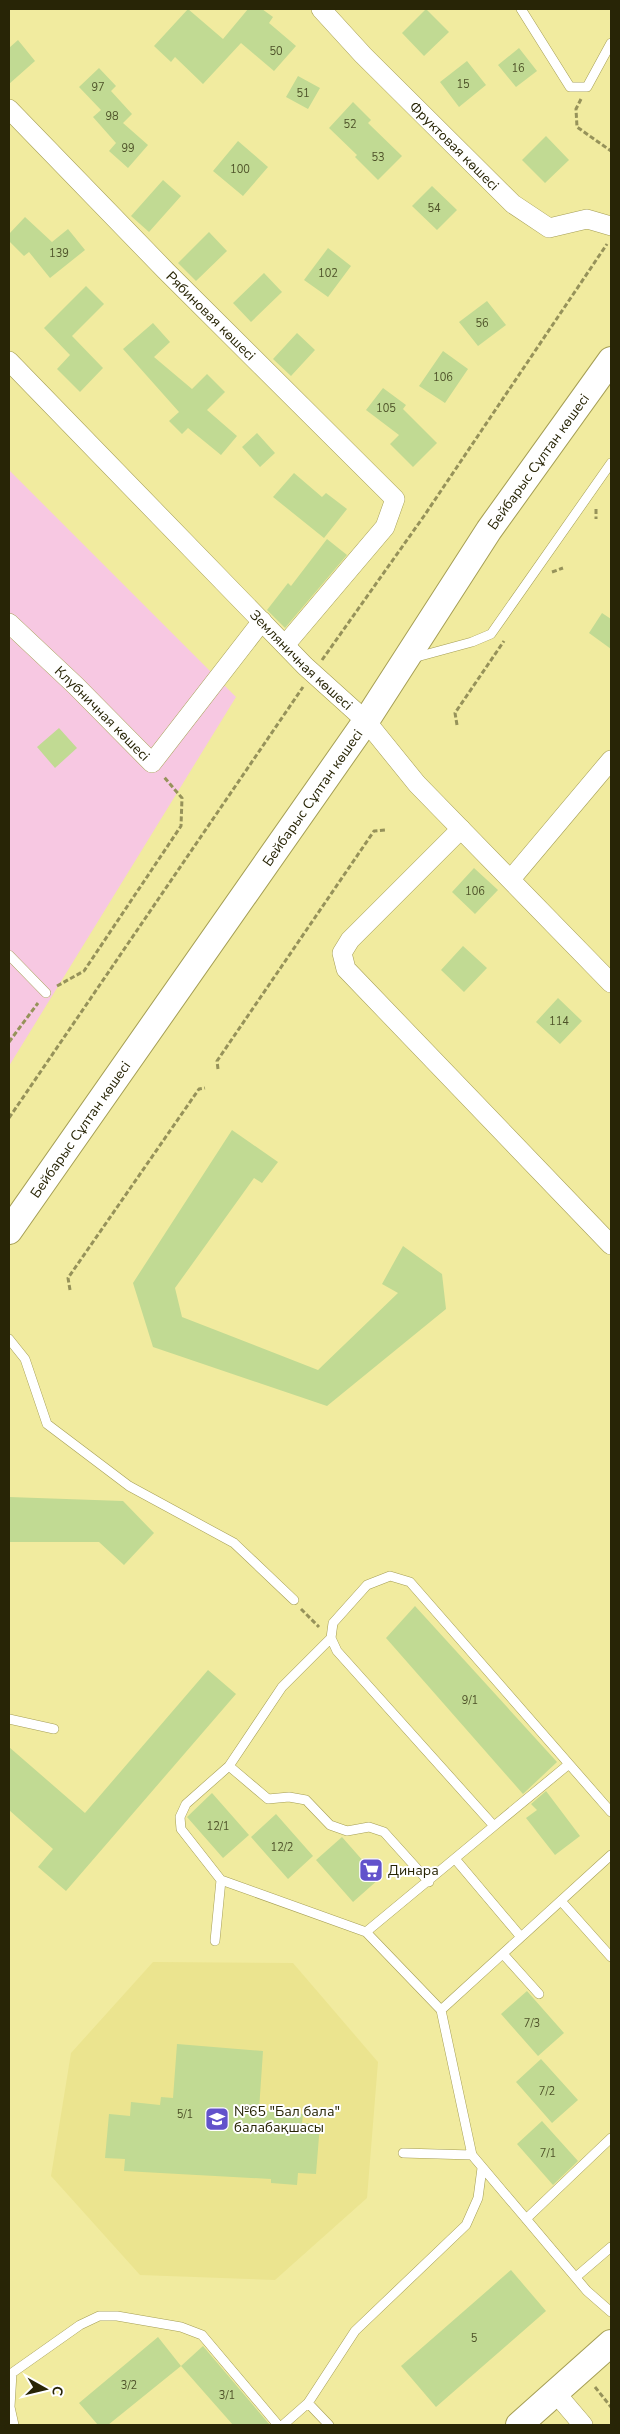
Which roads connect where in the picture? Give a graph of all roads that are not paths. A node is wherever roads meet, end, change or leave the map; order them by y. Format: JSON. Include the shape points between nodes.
{"nodes":[{"id":1,"x":321,"y":9,"type":"edge"},
{"id":2,"x":521,"y":9,"type":"edge"},
{"id":3,"x":611,"y":43,"type":"edge"},
{"id":4,"x":9,"y":109,"type":"edge"},
{"id":5,"x":611,"y":226,"type":"edge"},
{"id":6,"x":611,"y":360,"type":"edge"},
{"id":7,"x":9,"y":361,"type":"edge"},
{"id":8,"x":611,"y":463,"type":"edge"},
{"id":9,"x":262,"y":620,"type":"junction"},
{"id":10,"x":9,"y":623,"type":"edge"},
{"id":11,"x":286,"y":645,"type":"junction"},
{"id":12,"x":406,"y":660,"type":"junction"},
{"id":13,"x":366,"y":722,"type":"junction"},
{"id":14,"x":611,"y":760,"type":"edge"},
{"id":15,"x":460,"y":830,"type":"junction"},
{"id":16,"x":511,"y":880,"type":"junction"},
{"id":17,"x":9,"y":955,"type":"edge"},
{"id":18,"x":611,"y":983,"type":"edge"},
{"id":19,"x":46,"y":994,"type":"road end"},
{"id":20,"x":9,"y":1231,"type":"edge"},
{"id":21,"x":611,"y":1245,"type":"edge"},
{"id":22,"x":9,"y":1339,"type":"edge"},
{"id":23,"x":294,"y":1600,"type":"road end"},
{"id":24,"x":331,"y":1638,"type":"junction"},
{"id":25,"x":9,"y":1719,"type":"edge"},
{"id":26,"x":54,"y":1729,"type":"dead end"},
{"id":27,"x":569,"y":1764,"type":"junction"},
{"id":28,"x":230,"y":1766,"type":"junction"},
{"id":29,"x":611,"y":1812,"type":"edge"},
{"id":30,"x":494,"y":1826,"type":"junction"},
{"id":31,"x":611,"y":1855,"type":"edge"},
{"id":32,"x":456,"y":1860,"type":"junction"},
{"id":33,"x":221,"y":1880,"type":"junction"},
{"id":34,"x":428,"y":1882,"type":"junction"},
{"id":35,"x":561,"y":1901,"type":"junction"},
{"id":36,"x":366,"y":1932,"type":"junction"},
{"id":37,"x":521,"y":1937,"type":"junction"},
{"id":38,"x":214,"y":1941,"type":"dead end"},
{"id":39,"x":503,"y":1954,"type":"junction"},
{"id":40,"x":611,"y":1957,"type":"edge"},
{"id":41,"x":539,"y":1994,"type":"dead end"},
{"id":42,"x":441,"y":2010,"type":"junction"},
{"id":43,"x":611,"y":2138,"type":"edge"},
{"id":44,"x":403,"y":2153,"type":"dead end"},
{"id":45,"x":472,"y":2155,"type":"junction"},
{"id":46,"x":482,"y":2168,"type":"junction"},
{"id":47,"x":526,"y":2219,"type":"junction"},
{"id":48,"x":611,"y":2247,"type":"edge"},
{"id":49,"x":576,"y":2277,"type":"junction"},
{"id":50,"x":611,"y":2312,"type":"edge"},
{"id":51,"x":611,"y":2342,"type":"edge"},
{"id":52,"x":10,"y":2372,"type":"edge"},
{"id":53,"x":554,"y":2392,"type":"junction"},
{"id":54,"x":308,"y":2403,"type":"junction"},
{"id":55,"x":14,"y":2425,"type":"edge"},
{"id":56,"x":278,"y":2425,"type":"edge"},
{"id":57,"x":283,"y":2425,"type":"edge"},
{"id":58,"x":329,"y":2425,"type":"edge"},
{"id":59,"x":519,"y":2425,"type":"edge"},
{"id":60,"x":583,"y":2425,"type":"edge"}],
"edges":[{"from":1,"to":5,"type":"street","name":"Фруктовая көшесі","via":[[363,55],[532,219],[549,228],[587,219]]},
{"from":2,"to":3,"type":"lane","via":[[570,87],[587,87]]},
{"from":4,"to":11,"type":"street","name":"Рябиновая көшесі","via":[[395,499],[385,527]]},
{"from":6,"to":12,"type":"street","name":"Бейбарыс Сұлтан көшесі","via":[[489,530]]},
{"from":7,"to":9,"type":"street","name":"Земляничная көшесі"},
{"from":8,"to":12,"type":"lane","via":[[491,634]]},
{"from":9,"to":10,"type":"street","name":"Клубничная көшесі","via":[[152,763]]},
{"from":9,"to":11,"type":"street","name":"Земляничная көшесі"},
{"from":11,"to":13,"type":"street","name":"Земляничная көшесі"},
{"from":12,"to":13,"type":"street","name":"Бейбарыс Сұлтан көшесі"},
{"from":13,"to":15,"type":"street","name":"Земляничная көшесі"},
{"from":13,"to":20,"type":"street","name":"Бейбарыс Сұлтан көшесі"},
{"from":14,"to":16,"type":"street"},
{"from":15,"to":16,"type":"street","name":"Земляничная көшесі"},
{"from":15,"to":21,"type":"street","via":[[350,940],[342,953],[346,969]]},
{"from":16,"to":18,"type":"street","name":"Земляничная көшесі"},
{"from":17,"to":19,"type":"lane"},
{"from":22,"to":23,"type":"lane","via":[[25,1359],[47,1424],[129,1486],[234,1542]]},
{"from":24,"to":27,"type":"lane","via":[[333,1622],[367,1585],[390,1576],[410,1582]]},
{"from":24,"to":28,"type":"lane","via":[[282,1687]]},
{"from":24,"to":30,"type":"lane","via":[[337,1651]]},
{"from":25,"to":26,"type":"lane"},
{"from":27,"to":29,"type":"lane"},
{"from":27,"to":30,"type":"lane"},
{"from":28,"to":33,"type":"lane","via":[[186,1804],[180,1817],[181,1829]]},
{"from":28,"to":34,"type":"lane","via":[[268,1799],[306,1800],[330,1825],[347,1831],[370,1827],[384,1832]]},
{"from":30,"to":32,"type":"lane"},
{"from":31,"to":35,"type":"lane"},
{"from":32,"to":34,"type":"lane"},
{"from":32,"to":37,"type":"lane"},
{"from":33,"to":36,"type":"lane"},
{"from":33,"to":38,"type":"lane"},
{"from":34,"to":36,"type":"lane"},
{"from":35,"to":37,"type":"lane"},
{"from":35,"to":40,"type":"lane"},
{"from":36,"to":42,"type":"lane"},
{"from":37,"to":39,"type":"lane"},
{"from":39,"to":41,"type":"lane"},
{"from":39,"to":42,"type":"lane"},
{"from":42,"to":45,"type":"lane"},
{"from":43,"to":47,"type":"lane"},
{"from":44,"to":45,"type":"lane"},
{"from":45,"to":46,"type":"lane"},
{"from":46,"to":47,"type":"lane"},
{"from":46,"to":54,"type":"lane","via":[[478,2198],[466,2225],[355,2331]]},
{"from":47,"to":49,"type":"lane"},
{"from":48,"to":49,"type":"lane"},
{"from":49,"to":50,"type":"lane"},
{"from":51,"to":53,"type":"street"},
{"from":52,"to":55,"type":"lane","via":[[10,2407]]},
{"from":52,"to":56,"type":"lane","via":[[80,2324],[99,2316],[182,2327],[202,2335]]},
{"from":53,"to":59,"type":"street"},
{"from":53,"to":60,"type":"street"},
{"from":54,"to":57,"type":"lane"},
{"from":54,"to":58,"type":"lane"}]}
